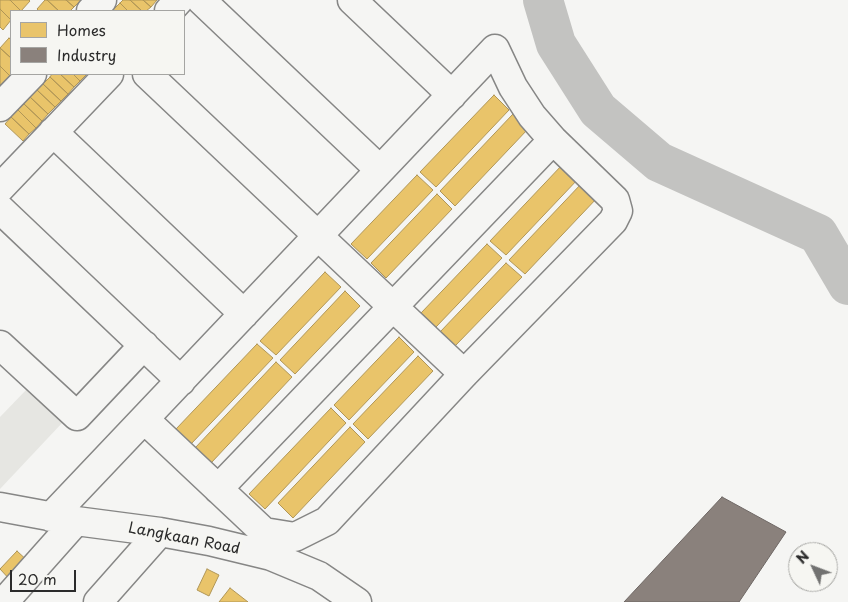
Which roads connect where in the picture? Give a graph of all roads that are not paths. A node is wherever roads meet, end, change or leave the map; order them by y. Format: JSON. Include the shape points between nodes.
{"nodes":[{"id":1,"x":102,"y":0,"type":"edge"},
{"id":2,"x":179,"y":0,"type":"edge"},
{"id":3,"x":202,"y":0,"type":"edge"},
{"id":4,"x":352,"y":0,"type":"edge"},
{"id":5,"x":92,"y":10,"type":"edge"},
{"id":6,"x":170,"y":10,"type":"edge"},
{"id":7,"x":31,"y":75,"type":"edge"},
{"id":8,"x":108,"y":75,"type":"edge"},
{"id":9,"x":148,"y":75,"type":"edge"},
{"id":10,"x":452,"y":95,"type":"junction"},
{"id":11,"x":0,"y":108,"type":"edge"},
{"id":12,"x":53,"y":132,"type":"junction"},
{"id":13,"x":553,"y":140,"type":"junction"},
{"id":14,"x":380,"y":170,"type":"junction"},
{"id":15,"x":0,"y":188,"type":"edge"},
{"id":16,"x":0,"y":209,"type":"edge"},
{"id":17,"x":318,"y":236,"type":"junction"},
{"id":18,"x":393,"y":306,"type":"junction"},
{"id":19,"x":244,"y":314,"type":"junction"},
{"id":20,"x":0,"y":345,"type":"edge"},
{"id":21,"x":144,"y":345,"type":"junction"},
{"id":22,"x":464,"y":374,"type":"junction"},
{"id":23,"x":181,"y":381,"type":"junction"},
{"id":24,"x":144,"y":419,"type":"junction"},
{"id":25,"x":218,"y":489,"type":"junction"},
{"id":26,"x":0,"y":507,"type":"edge"},
{"id":27,"x":64,"y":519,"type":"junction"},
{"id":28,"x":160,"y":532,"type":"junction"},
{"id":29,"x":4,"y":602,"type":"edge"},
{"id":30,"x":98,"y":602,"type":"edge"},
{"id":31,"x":357,"y":602,"type":"edge"}],
"edges":[{"from":1,"to":5,"type":"street"},
{"from":2,"to":6,"type":"street"},
{"from":3,"to":14,"type":"street"},
{"from":4,"to":10,"type":"street"},
{"from":7,"to":11,"type":"street"},
{"from":8,"to":12,"type":"street"},
{"from":9,"to":17,"type":"street"},
{"from":10,"to":13,"type":"street","via":[[495,49],[512,88]]},
{"from":10,"to":14,"type":"street"},
{"from":12,"to":15,"type":"street"},
{"from":12,"to":19,"type":"street"},
{"from":13,"to":18,"type":"street"},
{"from":13,"to":22,"type":"street","via":[[616,200],[618,211],[613,221]]},
{"from":14,"to":17,"type":"street"},
{"from":16,"to":21,"type":"street"},
{"from":17,"to":18,"type":"street"},
{"from":17,"to":19,"type":"street"},
{"from":18,"to":22,"type":"street"},
{"from":18,"to":25,"type":"street"},
{"from":19,"to":23,"type":"street"},
{"from":20,"to":21,"type":"street","via":[[77,416]]},
{"from":21,"to":23,"type":"street"},
{"from":22,"to":25,"type":"street","via":[[327,521],[295,537],[264,532]]},
{"from":23,"to":24,"type":"street"},
{"from":24,"to":25,"type":"street"},
{"from":24,"to":27,"type":"street"},
{"from":26,"to":27,"type":"street","name":"Langkaan Road"},
{"from":27,"to":28,"type":"street","name":"Langkaan Road"},
{"from":27,"to":29,"type":"street"},
{"from":28,"to":30,"type":"street"},
{"from":28,"to":31,"type":"street","name":"Langkaan Road","via":[[270,556],[319,576]]}]}
